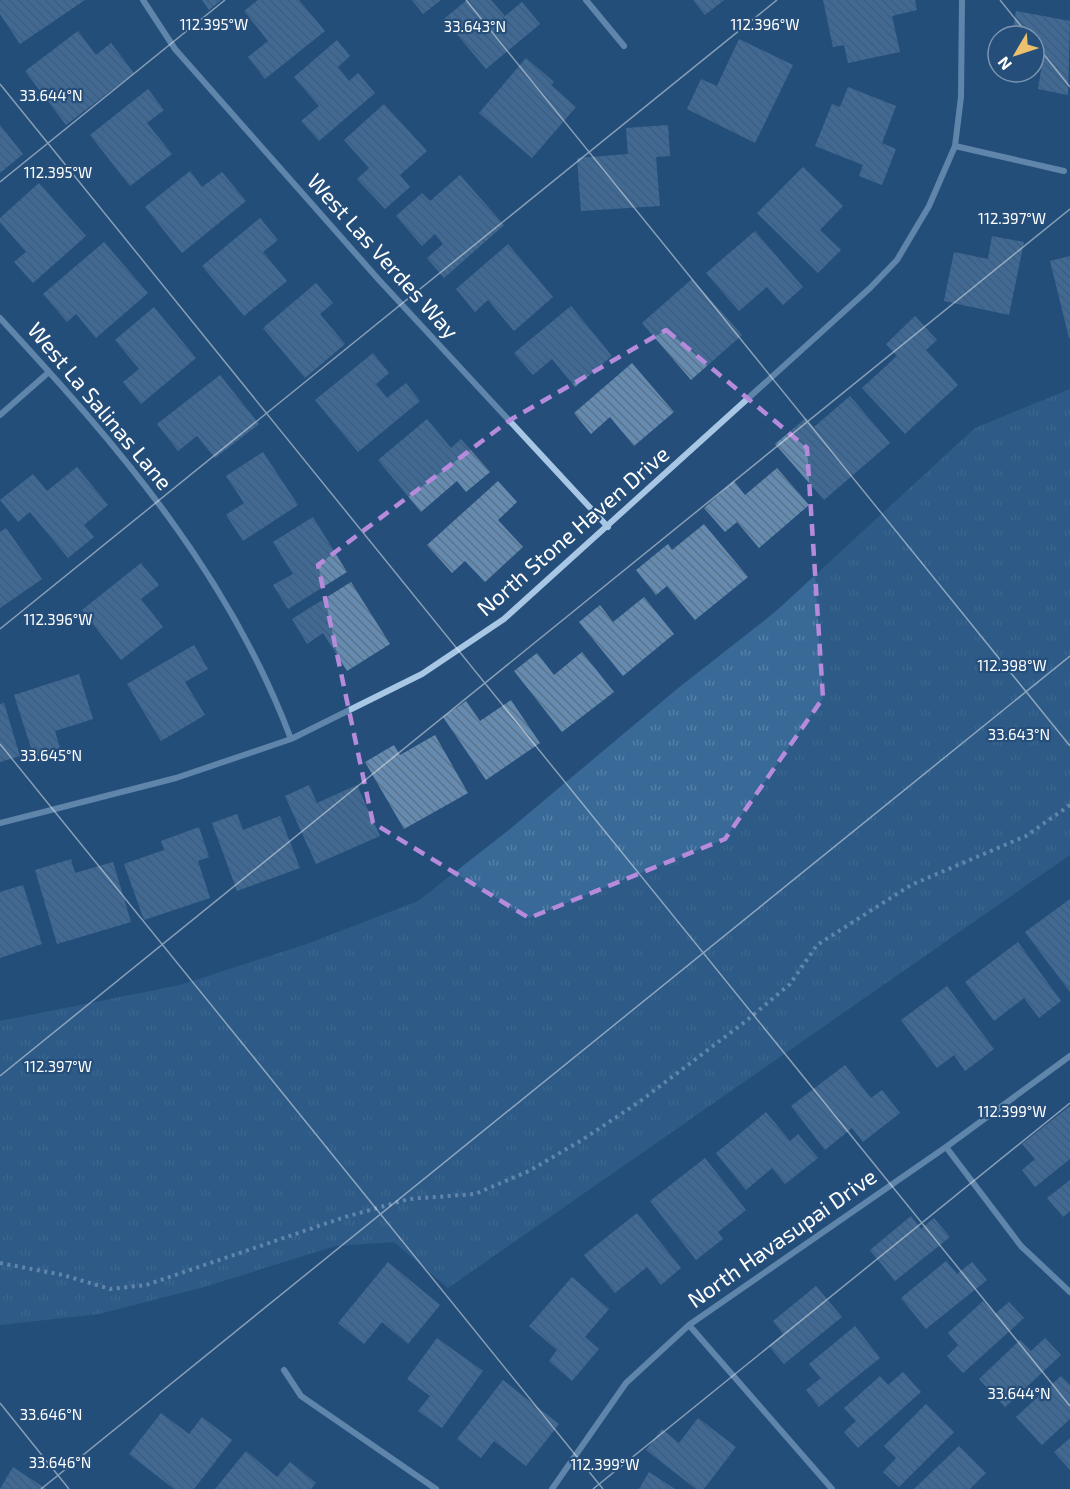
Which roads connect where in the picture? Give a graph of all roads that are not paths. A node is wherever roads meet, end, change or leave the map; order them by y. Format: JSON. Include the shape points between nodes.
{"nodes":[{"id":1,"x":143,"y":0,"type":"edge"},
{"id":2,"x":586,"y":0,"type":"edge"},
{"id":3,"x":962,"y":0,"type":"edge"},
{"id":4,"x":624,"y":46,"type":"dead end"},
{"id":5,"x":955,"y":146,"type":"junction"},
{"id":6,"x":1064,"y":171,"type":"dead end"},
{"id":7,"x":0,"y":318,"type":"edge"},
{"id":8,"x":49,"y":372,"type":"junction"},
{"id":9,"x":0,"y":415,"type":"edge"},
{"id":10,"x":608,"y":527,"type":"junction"},
{"id":11,"x":291,"y":739,"type":"junction"},
{"id":12,"x":0,"y":824,"type":"edge"},
{"id":13,"x":1070,"y":1056,"type":"edge"},
{"id":14,"x":946,"y":1147,"type":"junction"},
{"id":15,"x":1070,"y":1292,"type":"edge"},
{"id":16,"x":689,"y":1325,"type":"junction"},
{"id":17,"x":284,"y":1371,"type":"dead end"},
{"id":18,"x":436,"y":1489,"type":"edge"},
{"id":19,"x":552,"y":1489,"type":"edge"},
{"id":20,"x":832,"y":1489,"type":"edge"}],
"edges":[{"from":1,"to":10,"type":"street","name":"West Las Verdes Way","via":[[175,49],[206,85],[379,280]]},
{"from":2,"to":4,"type":"street"},
{"from":3,"to":5,"type":"street","name":"North Stone Haven Drive","via":[[961,96]]},
{"from":5,"to":6,"type":"street"},
{"from":5,"to":10,"type":"street","name":"North Stone Haven Drive","via":[[929,206],[897,260]]},
{"from":7,"to":8,"type":"street","name":"West La Salinas Lane"},
{"from":8,"to":9,"type":"street"},
{"from":8,"to":11,"type":"street","name":"West La Salinas Lane","via":[[123,455],[184,537],[267,677]]},
{"from":10,"to":11,"type":"street","name":"North Stone Haven Drive","via":[[504,619],[422,674]]},
{"from":11,"to":12,"type":"street","name":"North Stone Haven Drive","via":[[176,778]]},
{"from":13,"to":14,"type":"street","name":"North Havasupai Drive"},
{"from":14,"to":15,"type":"street","via":[[1022,1246]]},
{"from":14,"to":16,"type":"street","name":"North Havasupai Drive"},
{"from":16,"to":19,"type":"street","name":"North Havasupai Drive","via":[[626,1383]]},
{"from":16,"to":20,"type":"street"},
{"from":17,"to":18,"type":"street","via":[[301,1396]]}]}
